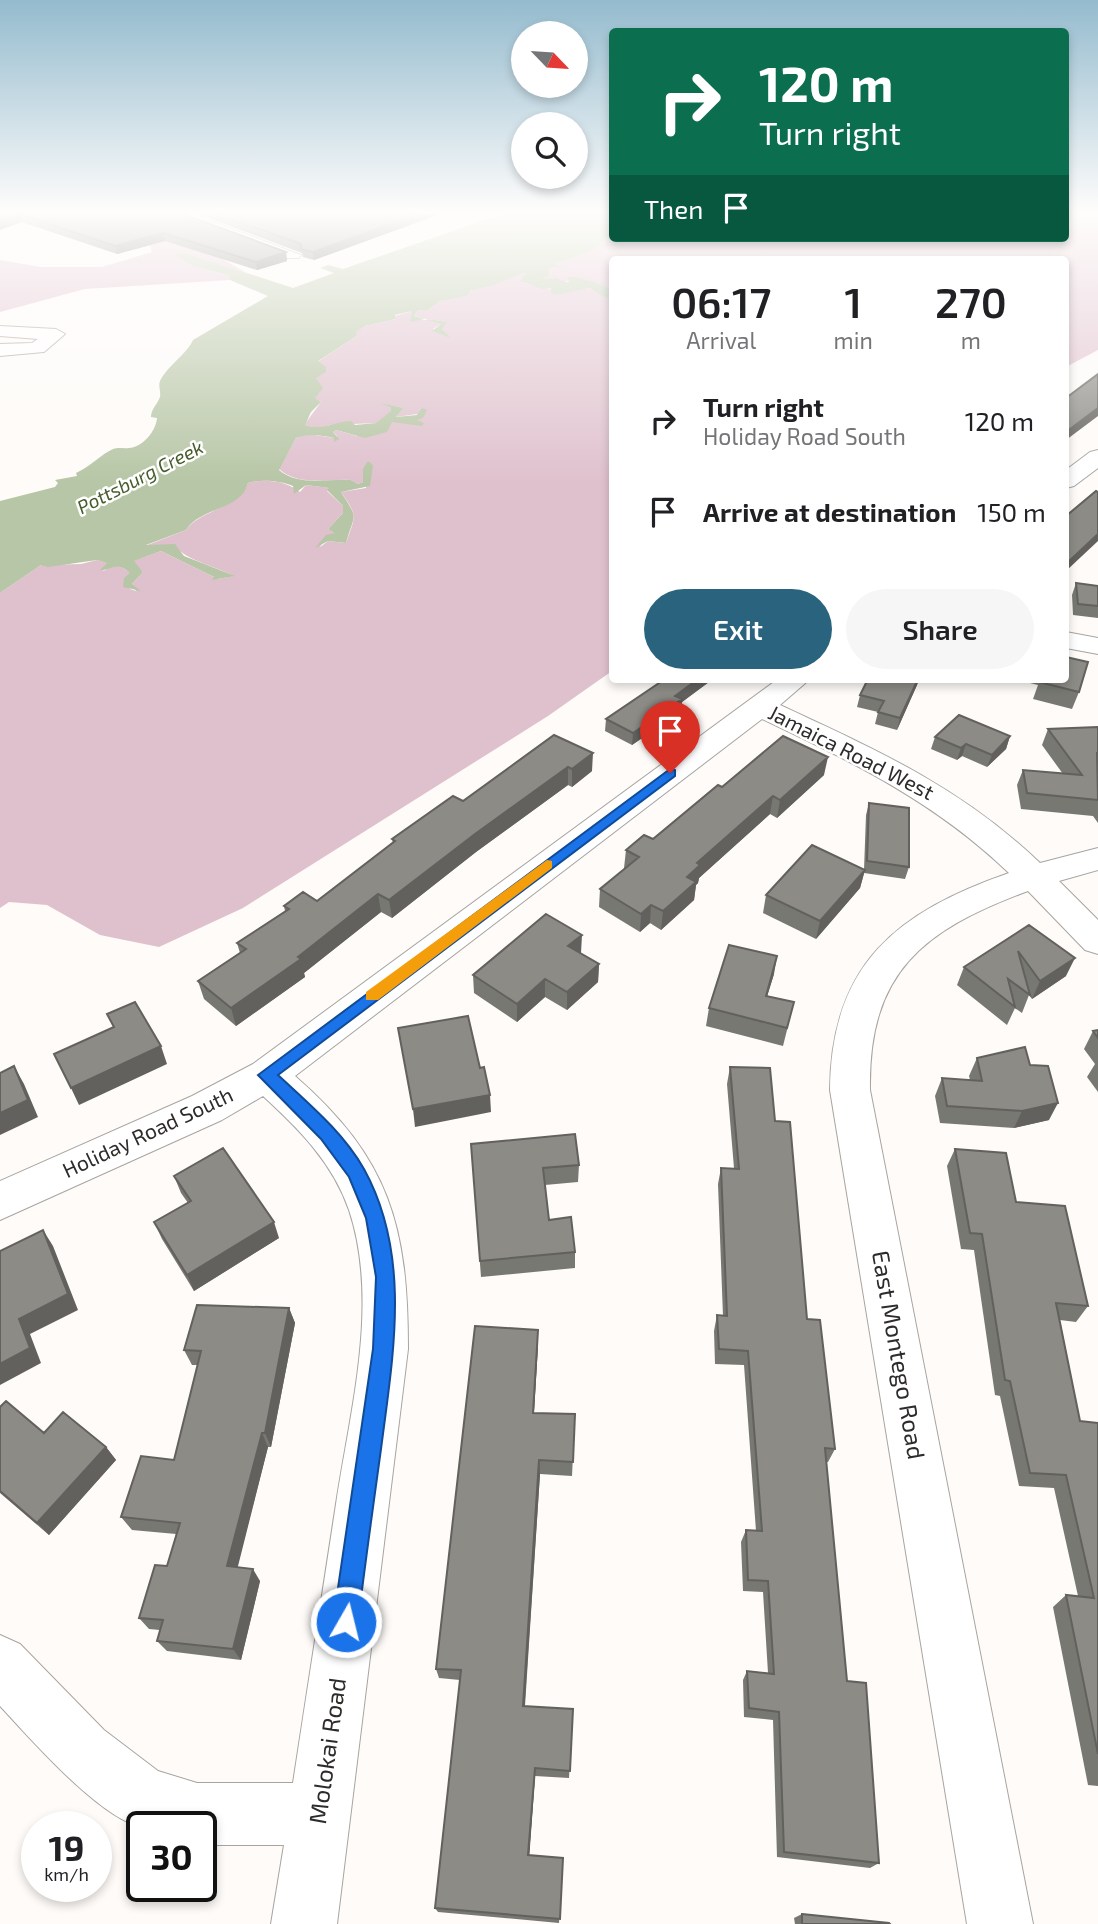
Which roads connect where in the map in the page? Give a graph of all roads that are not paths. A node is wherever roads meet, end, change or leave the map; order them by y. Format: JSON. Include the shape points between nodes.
{"nodes":[{"id":1,"x":0,"y":331,"type":"edge"},
{"id":2,"x":0,"y":349,"type":"edge"},
{"id":3,"x":1098,"y":457,"type":"edge"},
{"id":4,"x":1069,"y":478,"type":"edge"},
{"id":5,"x":1069,"y":479,"type":"edge"},
{"id":6,"x":1098,"y":485,"type":"edge"},
{"id":7,"x":1069,"y":641,"type":"edge"},
{"id":8,"x":1098,"y":646,"type":"edge"},
{"id":9,"x":791,"y":683,"type":"edge"},
{"id":10,"x":759,"y":706,"type":"junction"},
{"id":11,"x":1098,"y":859,"type":"edge"},
{"id":12,"x":1032,"y":877,"type":"junction"},
{"id":13,"x":1098,"y":941,"type":"edge"},
{"id":14,"x":267,"y":1075,"type":"junction"},
{"id":15,"x":0,"y":1201,"type":"edge"},
{"id":16,"x":0,"y":1664,"type":"edge"},
{"id":17,"x":319,"y":1814,"type":"junction"},
{"id":18,"x":304,"y":1924,"type":"edge"},
{"id":19,"x":1000,"y":1924,"type":"edge"}],
"edges":[{"from":1,"to":2,"type":"street","via":[[56,334],[37,348]]},
{"from":3,"to":4,"type":"street"},
{"from":5,"to":6,"type":"street"},
{"from":7,"to":8,"type":"street"},
{"from":9,"to":10,"type":"street","name":"Holiday Road South"},
{"from":10,"to":12,"type":"street","name":"Jamaica Road West","via":[[944,801],[992,837]]},
{"from":10,"to":14,"type":"street","name":"Holiday Road South"},
{"from":11,"to":12,"type":"street","name":"East Montego Road"},
{"from":12,"to":13,"type":"street","name":"Jamaica Road West"},
{"from":12,"to":19,"type":"street","name":"East Montego Road","via":[[961,905],[906,939],[867,990],[850,1051],[850,1090]]},
{"from":14,"to":15,"type":"street","name":"Holiday Road South","via":[[207,1108]]},
{"from":14,"to":17,"type":"street","name":"Molokai Road","via":[[328,1133],[356,1173],[376,1218],[386,1277],[384,1349]]},
{"from":16,"to":17,"type":"street","via":[[83,1751],[141,1796],[197,1814]]},
{"from":17,"to":18,"type":"street","name":"Molokai Road"}]}
